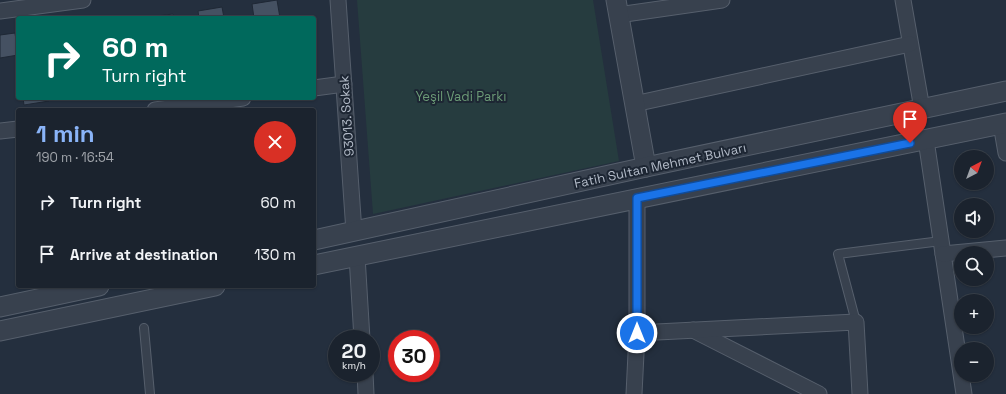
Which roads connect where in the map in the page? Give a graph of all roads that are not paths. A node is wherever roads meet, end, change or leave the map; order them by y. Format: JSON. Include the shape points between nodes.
{"nodes":[{"id":1,"x":84,"y":0,"type":"edge"},
{"id":2,"x":338,"y":0,"type":"edge"},
{"id":3,"x":722,"y":0,"type":"edge"},
{"id":4,"x":903,"y":0,"type":"edge"},
{"id":5,"x":617,"y":7,"type":"edge"},
{"id":6,"x":0,"y":11,"type":"edge"},
{"id":7,"x":910,"y":44,"type":"junction"},
{"id":8,"x":344,"y":84,"type":"junction"},
{"id":9,"x":316,"y":88,"type":"edge"},
{"id":10,"x":1006,"y":91,"type":"edge"},
{"id":11,"x":228,"y":100,"type":"edge"},
{"id":12,"x":634,"y":104,"type":"junction"},
{"id":13,"x":170,"y":108,"type":"edge"},
{"id":14,"x":922,"y":109,"type":"junction"},
{"id":15,"x":1003,"y":124,"type":"edge"},
{"id":16,"x":16,"y":129,"type":"edge"},
{"id":17,"x":0,"y":131,"type":"edge"},
{"id":18,"x":926,"y":140,"type":"junction"},
{"id":19,"x":1006,"y":153,"type":"edge"},
{"id":20,"x":646,"y":167,"type":"junction"},
{"id":21,"x":637,"y":198,"type":"junction"},
{"id":22,"x":354,"y":232,"type":"junction"},
{"id":23,"x":316,"y":240,"type":"edge"},
{"id":24,"x":942,"y":247,"type":"junction"},
{"id":25,"x":1006,"y":248,"type":"edge"},
{"id":26,"x":357,"y":256,"type":"junction"},
{"id":27,"x":316,"y":265,"type":"edge"},
{"id":28,"x":90,"y":288,"type":"edge"},
{"id":29,"x":204,"y":288,"type":"edge"},
{"id":30,"x":0,"y":307,"type":"edge"},
{"id":31,"x":856,"y":322,"type":"junction"},
{"id":32,"x":144,"y":328,"type":"dead end"},
{"id":33,"x":361,"y":330,"type":"edge"},
{"id":34,"x":692,"y":330,"type":"junction"},
{"id":35,"x":0,"y":331,"type":"edge"},
{"id":36,"x":637,"y":333,"type":"junction"},
{"id":37,"x":365,"y":382,"type":"edge"},
{"id":38,"x":150,"y":394,"type":"edge"},
{"id":39,"x":366,"y":394,"type":"edge"},
{"id":40,"x":634,"y":394,"type":"edge"},
{"id":41,"x":819,"y":394,"type":"edge"},
{"id":42,"x":860,"y":394,"type":"edge"},
{"id":43,"x":964,"y":394,"type":"edge"}],
"edges":[{"from":1,"to":6,"type":"street"},
{"from":2,"to":8,"type":"street","name":"93013. Sokak"},
{"from":3,"to":5,"type":"street"},
{"from":4,"to":7,"type":"street"},
{"from":5,"to":12,"type":"street"},
{"from":7,"to":12,"type":"street"},
{"from":7,"to":14,"type":"street"},
{"from":8,"to":9,"type":"street"},
{"from":8,"to":22,"type":"street","name":"93013. Sokak"},
{"from":10,"to":14,"type":"street","name":"Fatih Sultan Mehmet Bulvarı"},
{"from":11,"to":13,"type":"street"},
{"from":12,"to":20,"type":"street"},
{"from":14,"to":20,"type":"street","name":"Fatih Sultan Mehmet Bulvarı"},
{"from":15,"to":18,"type":"street","name":"Fatih Sultan Mehmet Bulvarı"},
{"from":15,"to":19,"type":"street"},
{"from":16,"to":17,"type":"street"},
{"from":18,"to":21,"type":"street","name":"Fatih Sultan Mehmet Bulvarı"},
{"from":18,"to":24,"type":"street"},
{"from":20,"to":22,"type":"street","name":"Fatih Sultan Mehmet Bulvarı"},
{"from":21,"to":26,"type":"street","name":"Fatih Sultan Mehmet Bulvarı"},
{"from":21,"to":36,"type":"street"},
{"from":22,"to":23,"type":"street","name":"Fatih Sultan Mehmet Bulvarı"},
{"from":24,"to":25,"type":"street"},
{"from":24,"to":31,"type":"lane","via":[[838,254]]},
{"from":24,"to":43,"type":"street"},
{"from":26,"to":27,"type":"street","name":"Fatih Sultan Mehmet Bulvarı"},
{"from":26,"to":33,"type":"street"},
{"from":28,"to":30,"type":"street"},
{"from":29,"to":35,"type":"street"},
{"from":31,"to":34,"type":"street"},
{"from":31,"to":42,"type":"street"},
{"from":32,"to":38,"type":"lane"},
{"from":34,"to":36,"type":"street"},
{"from":34,"to":41,"type":"street"},
{"from":36,"to":40,"type":"street"},
{"from":37,"to":39,"type":"street"}]}
